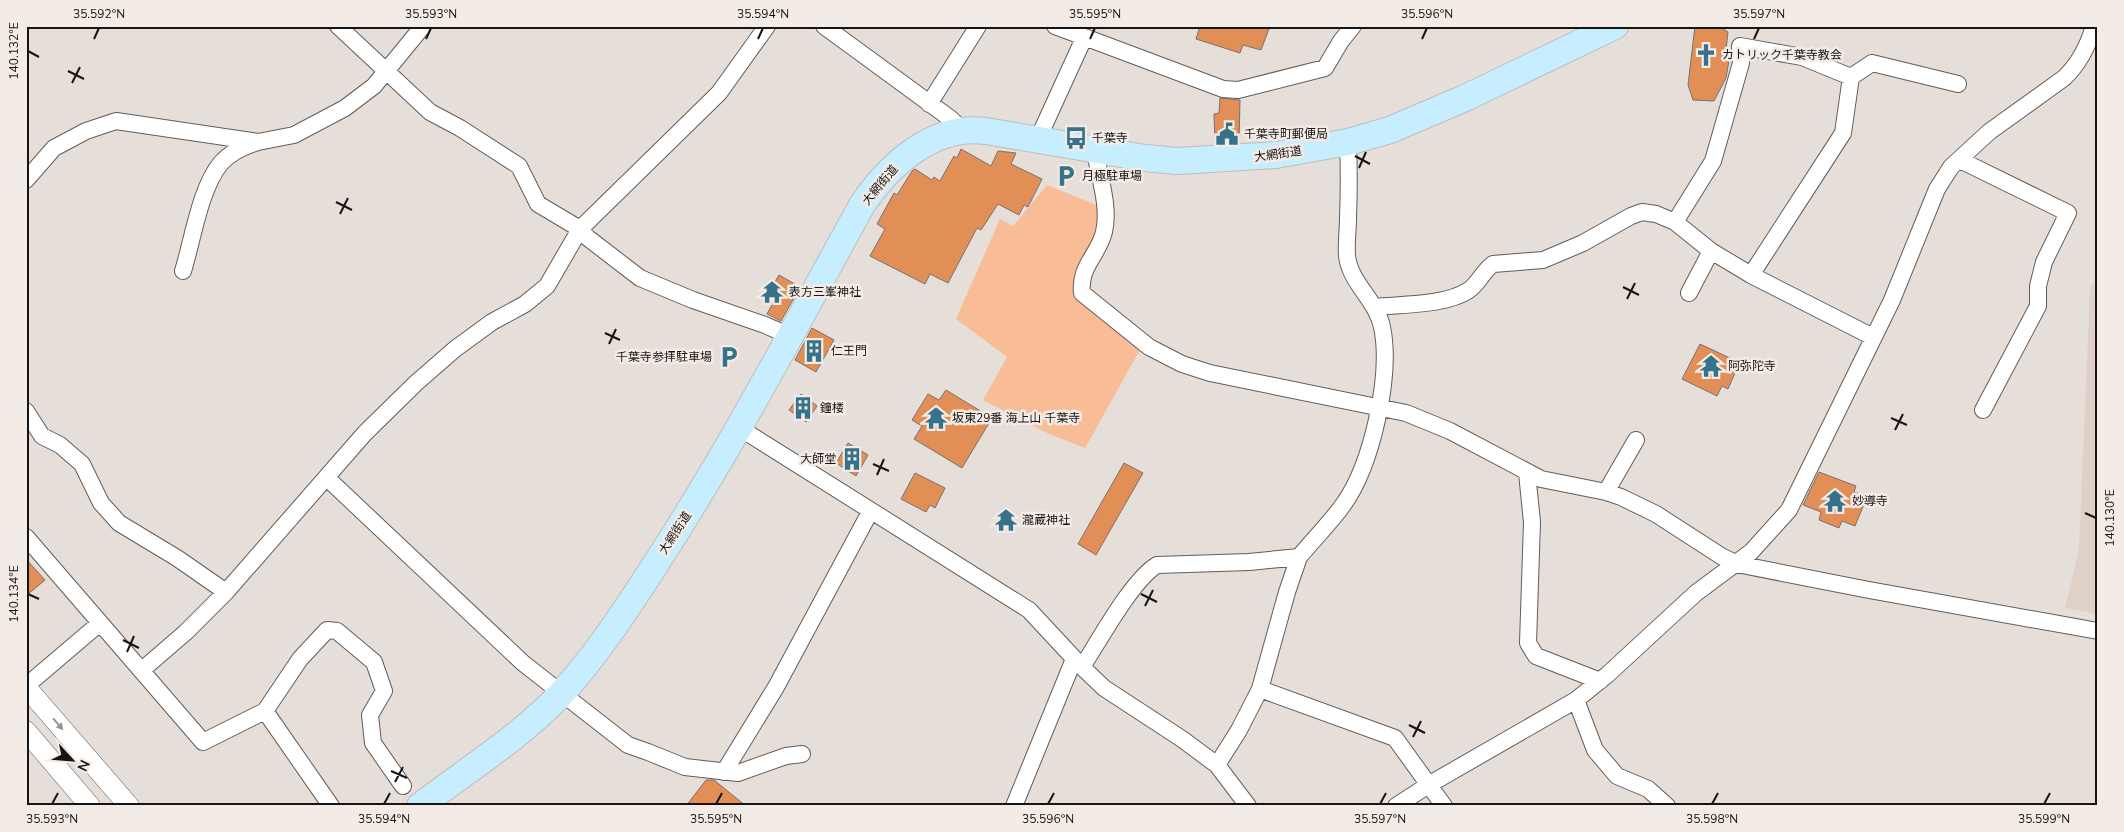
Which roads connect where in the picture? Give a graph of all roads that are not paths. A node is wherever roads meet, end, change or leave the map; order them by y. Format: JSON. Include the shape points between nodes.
{"nodes":[{"id":1,"x":338,"y":26,"type":"edge"},
{"id":2,"x":423,"y":26,"type":"edge"},
{"id":3,"x":767,"y":26,"type":"edge"},
{"id":4,"x":824,"y":26,"type":"edge"},
{"id":5,"x":978,"y":26,"type":"edge"},
{"id":6,"x":1055,"y":26,"type":"edge"},
{"id":7,"x":1352,"y":26,"type":"edge"},
{"id":8,"x":1615,"y":26,"type":"edge"},
{"id":9,"x":2094,"y":26,"type":"edge"},
{"id":10,"x":1084,"y":38,"type":"junction"},
{"id":11,"x":385,"y":72,"type":"junction"},
{"id":12,"x":1851,"y":77,"type":"junction"},
{"id":13,"x":1958,"y":84,"type":"dead end"},
{"id":14,"x":929,"y":104,"type":"junction"},
{"id":15,"x":962,"y":130,"type":"junction"},
{"id":16,"x":258,"y":142,"type":"junction"},
{"id":17,"x":1037,"y":142,"type":"junction"},
{"id":18,"x":1348,"y":142,"type":"junction"},
{"id":19,"x":1095,"y":151,"type":"junction"},
{"id":20,"x":1960,"y":160,"type":"junction"},
{"id":21,"x":26,"y":180,"type":"edge"},
{"id":22,"x":1675,"y":222,"type":"junction"},
{"id":23,"x":580,"y":229,"type":"junction"},
{"id":24,"x":1711,"y":251,"type":"junction"},
{"id":25,"x":183,"y":272,"type":"dead end"},
{"id":26,"x":1751,"y":274,"type":"junction"},
{"id":27,"x":1689,"y":293,"type":"dead end"},
{"id":28,"x":1374,"y":307,"type":"junction"},
{"id":29,"x":790,"y":336,"type":"junction"},
{"id":30,"x":1873,"y":337,"type":"junction"},
{"id":31,"x":1379,"y":406,"type":"junction"},
{"id":32,"x":1983,"y":410,"type":"dead end"},
{"id":33,"x":28,"y":417,"type":"edge"},
{"id":34,"x":738,"y":428,"type":"junction"},
{"id":35,"x":1636,"y":440,"type":"dead end"},
{"id":36,"x":1527,"y":473,"type":"junction"},
{"id":37,"x":327,"y":478,"type":"junction"},
{"id":38,"x":1606,"y":492,"type":"junction"},
{"id":39,"x":870,"y":512,"type":"junction"},
{"id":40,"x":26,"y":537,"type":"edge"},
{"id":41,"x":1299,"y":557,"type":"junction"},
{"id":42,"x":1737,"y":564,"type":"junction"},
{"id":43,"x":226,"y":592,"type":"junction"},
{"id":44,"x":100,"y":623,"type":"junction"},
{"id":45,"x":2098,"y":631,"type":"edge"},
{"id":46,"x":1078,"y":663,"type":"junction"},
{"id":47,"x":142,"y":670,"type":"junction"},
{"id":48,"x":1600,"y":681,"type":"junction"},
{"id":49,"x":26,"y":686,"type":"edge"},
{"id":50,"x":1260,"y":689,"type":"junction"},
{"id":51,"x":561,"y":694,"type":"junction"},
{"id":52,"x":1576,"y":700,"type":"junction"},
{"id":53,"x":265,"y":711,"type":"junction"},
{"id":54,"x":26,"y":731,"type":"edge"},
{"id":55,"x":802,"y":754,"type":"dead end"},
{"id":56,"x":1217,"y":765,"type":"junction"},
{"id":57,"x":724,"y":772,"type":"junction"},
{"id":58,"x":1430,"y":784,"type":"junction"},
{"id":59,"x":403,"y":786,"type":"dead end"},
{"id":60,"x":425,"y":804,"type":"edge"},
{"id":61,"x":90,"y":806,"type":"edge"},
{"id":62,"x":128,"y":806,"type":"edge"},
{"id":63,"x":331,"y":806,"type":"edge"},
{"id":64,"x":1014,"y":806,"type":"edge"},
{"id":65,"x":1248,"y":806,"type":"edge"},
{"id":66,"x":1396,"y":806,"type":"edge"},
{"id":67,"x":1444,"y":806,"type":"edge"},
{"id":68,"x":1667,"y":806,"type":"edge"}],
"edges":[{"from":1,"to":11,"type":"street"},
{"from":2,"to":11,"type":"street"},
{"from":3,"to":23,"type":"street","via":[[719,93]]},
{"from":4,"to":14,"type":"street"},
{"from":5,"to":14,"type":"street"},
{"from":6,"to":10,"type":"street"},
{"from":7,"to":10,"type":"street","via":[[1325,68],[1238,90],[1223,89]]},
{"from":8,"to":18,"type":"main road","name":"大網街道","via":[[1428,115]]},
{"from":9,"to":20,"type":"street","via":[[2082,57],[2064,78],[1989,132]]},
{"from":10,"to":17,"type":"street"},
{"from":11,"to":16,"type":"street","via":[[374,86],[345,108],[294,135]]},
{"from":11,"to":23,"type":"street","via":[[430,112],[519,166],[538,204]]},
{"from":12,"to":13,"type":"street","via":[[1872,63]]},
{"from":12,"to":22,"type":"street","via":[[1802,57],[1740,46],[1741,63],[1713,161]]},
{"from":12,"to":26,"type":"street","via":[[1843,133]]},
{"from":14,"to":15,"type":"street"},
{"from":15,"to":17,"type":"main road","name":"大網街道","via":[[986,131]]},
{"from":15,"to":29,"type":"main road","name":"大網街道","via":[[927,143],[896,163],[885,175],[862,205]]},
{"from":16,"to":21,"type":"street","via":[[116,121],[86,131],[54,148]]},
{"from":16,"to":25,"type":"street","via":[[241,148],[223,161],[210,180]]},
{"from":17,"to":19,"type":"main road","name":"大網街道"},
{"from":18,"to":19,"type":"main road","name":"大網街道","via":[[1267,156],[1177,161]]},
{"from":18,"to":28,"type":"street","via":[[1347,257],[1359,287]]},
{"from":19,"to":31,"type":"street","via":[[1105,207],[1104,233],[1080,280],[1082,293],[1149,347],[1182,364],[1210,373]]},
{"from":20,"to":30,"type":"street","via":[[1937,189],[1892,300]]},
{"from":20,"to":32,"type":"street","via":[[2068,213],[2044,262],[2038,286],[2038,306]]},
{"from":22,"to":24,"type":"street"},
{"from":22,"to":28,"type":"street","via":[[1642,212],[1543,260],[1493,264],[1471,289],[1452,299]]},
{"from":23,"to":29,"type":"street","via":[[640,278]]},
{"from":23,"to":37,"type":"street","via":[[547,286],[525,304],[485,328],[416,383],[365,433]]},
{"from":24,"to":26,"type":"street"},
{"from":24,"to":27,"type":"street"},
{"from":26,"to":30,"type":"street"},
{"from":28,"to":31,"type":"street","via":[[1382,325],[1385,353]]},
{"from":29,"to":34,"type":"main road","name":"大網街道"},
{"from":30,"to":42,"type":"street","via":[[1789,510]]},
{"from":31,"to":36,"type":"street","via":[[1450,431]]},
{"from":31,"to":41,"type":"street","via":[[1364,466],[1354,487]]},
{"from":33,"to":43,"type":"street","via":[[42,436],[60,445],[82,464],[101,503],[119,523]]},
{"from":34,"to":39,"type":"street"},
{"from":34,"to":51,"type":"main road","name":"大網街道","via":[[702,492],[638,591]]},
{"from":35,"to":38,"type":"street"},
{"from":36,"to":38,"type":"street","via":[[1554,483]]},
{"from":36,"to":48,"type":"street","via":[[1532,522],[1528,643],[1536,656]]},
{"from":37,"to":43,"type":"street"},
{"from":37,"to":51,"type":"street","via":[[523,663]]},
{"from":38,"to":42,"type":"street","via":[[1656,514]]},
{"from":39,"to":46,"type":"street","via":[[1029,610]]},
{"from":39,"to":57,"type":"street","via":[[780,679]]},
{"from":40,"to":44,"type":"street"},
{"from":41,"to":46,"type":"street","via":[[1157,565],[1134,586]]},
{"from":41,"to":50,"type":"street","via":[[1286,592]]},
{"from":42,"to":45,"type":"street"},
{"from":42,"to":48,"type":"street","via":[[1696,593]]},
{"from":43,"to":47,"type":"street"},
{"from":44,"to":47,"type":"street"},
{"from":44,"to":49,"type":"street"},
{"from":46,"to":56,"type":"street","via":[[1104,688]]},
{"from":46,"to":64,"type":"street"},
{"from":47,"to":53,"type":"street","via":[[203,742]]},
{"from":48,"to":52,"type":"street"},
{"from":49,"to":62,"type":"street","one_way":true},
{"from":50,"to":56,"type":"street"},
{"from":50,"to":58,"type":"street","via":[[1395,738]]},
{"from":51,"to":57,"type":"street","via":[[628,745],[685,767]]},
{"from":51,"to":60,"type":"main road","name":"大網街道","via":[[510,740]]},
{"from":52,"to":58,"type":"street"},
{"from":52,"to":68,"type":"street","via":[[1595,750],[1611,770],[1617,776],[1648,789]]},
{"from":53,"to":59,"type":"street","via":[[300,659],[326,630],[336,631],[374,662],[384,691],[370,715],[372,743]]},
{"from":53,"to":63,"type":"street"},
{"from":54,"to":61,"type":"street"},
{"from":55,"to":57,"type":"street","via":[[786,756],[738,773]]},
{"from":56,"to":65,"type":"street"},
{"from":58,"to":66,"type":"street"},
{"from":58,"to":67,"type":"street"}]}
